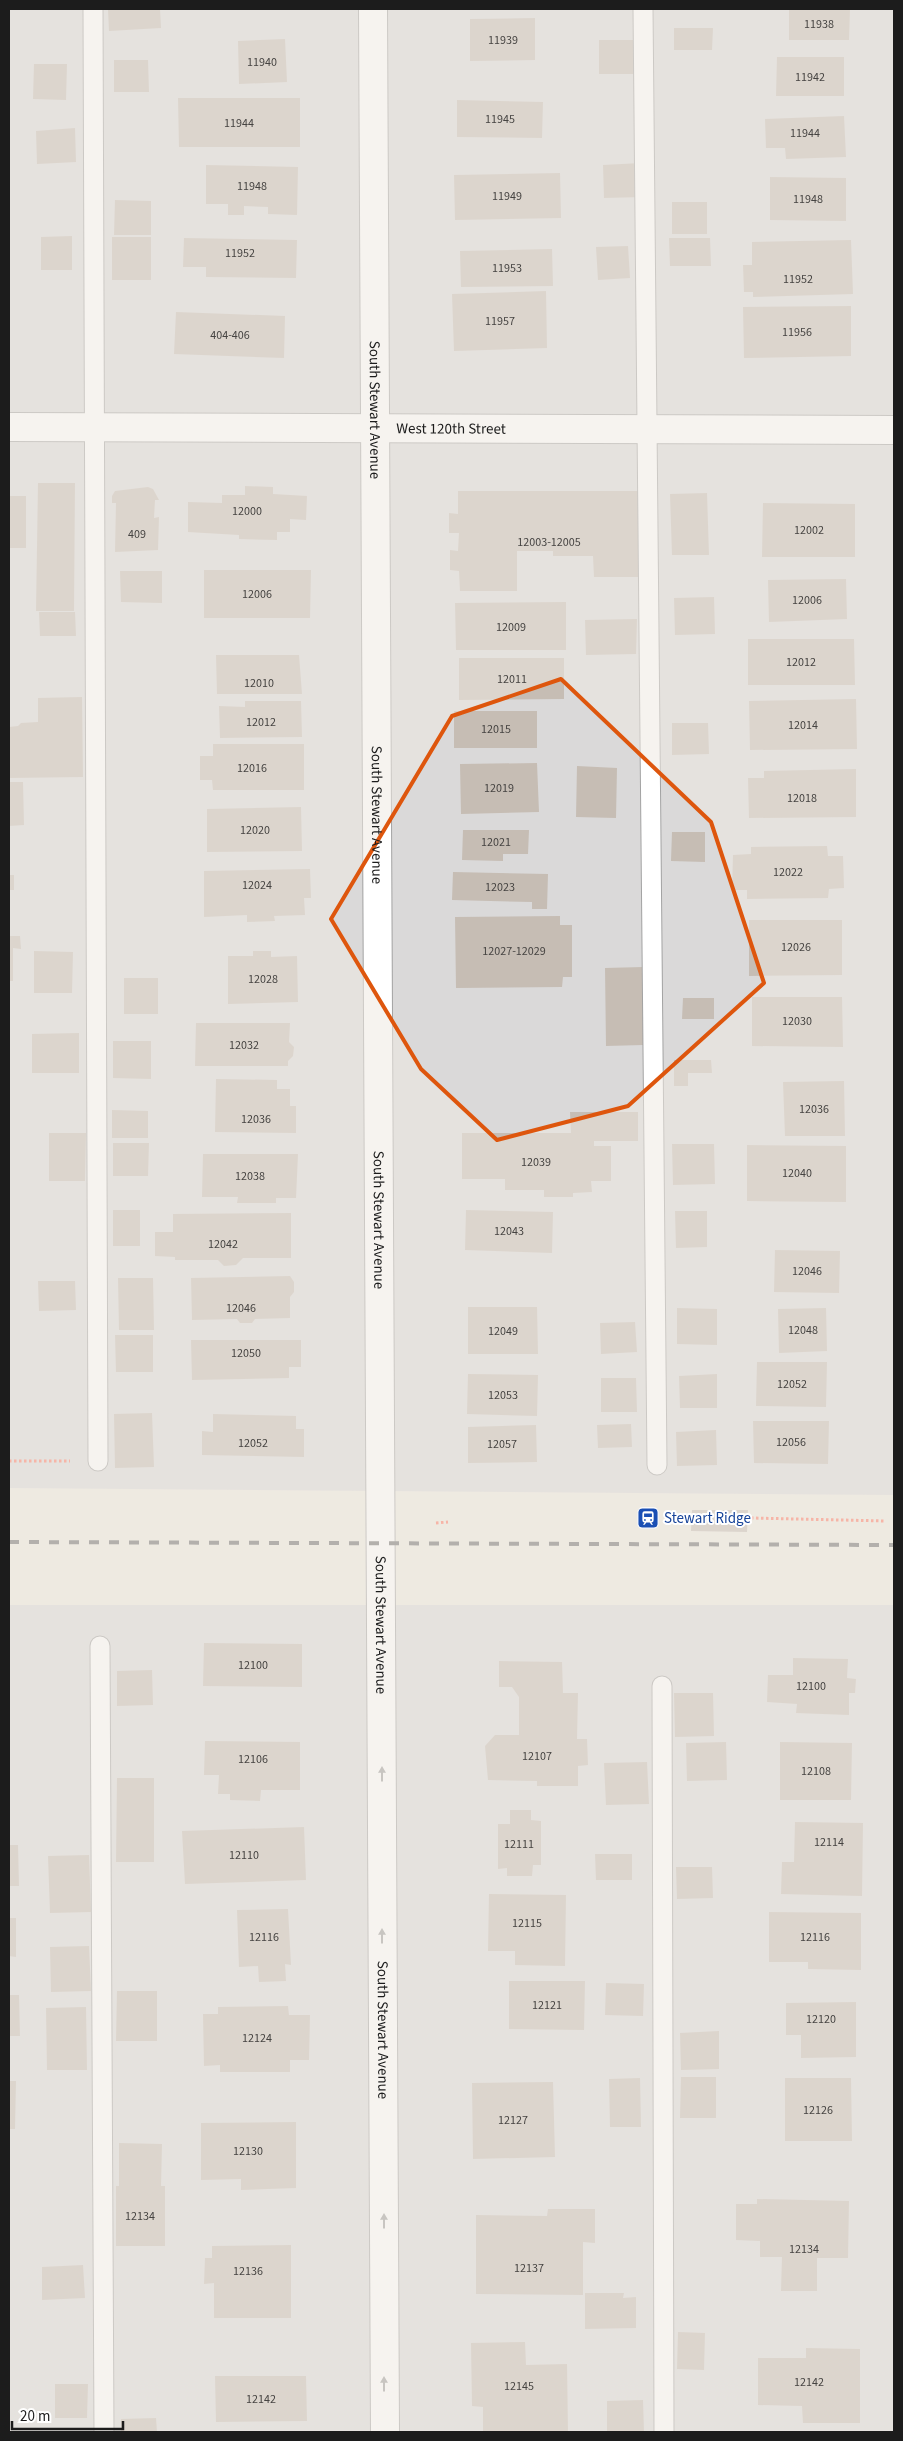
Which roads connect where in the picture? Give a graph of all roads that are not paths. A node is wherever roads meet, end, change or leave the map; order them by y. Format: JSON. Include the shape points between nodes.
{"nodes":[{"id":1,"x":93,"y":9,"type":"edge"},
{"id":2,"x":373,"y":9,"type":"edge"},
{"id":3,"x":643,"y":9,"type":"edge"},
{"id":4,"x":9,"y":427,"type":"edge"},
{"id":5,"x":95,"y":428,"type":"junction"},
{"id":6,"x":375,"y":429,"type":"junction"},
{"id":7,"x":647,"y":429,"type":"junction"},
{"id":8,"x":894,"y":430,"type":"edge"},
{"id":9,"x":98,"y":1461,"type":"road end"},
{"id":10,"x":656,"y":1465,"type":"dead end"},
{"id":11,"x":100,"y":1646,"type":"dead end"},
{"id":12,"x":662,"y":1686,"type":"dead end"},
{"id":13,"x":104,"y":2432,"type":"edge"},
{"id":14,"x":385,"y":2432,"type":"edge"},
{"id":15,"x":664,"y":2432,"type":"edge"}],
"edges":[{"from":1,"to":5,"type":"lane"},
{"from":2,"to":6,"type":"street","name":"South Stewart Avenue"},
{"from":3,"to":7,"type":"lane"},
{"from":4,"to":5,"type":"street","name":"West 120th Street"},
{"from":5,"to":6,"type":"street","name":"West 120th Street"},
{"from":5,"to":9,"type":"lane"},
{"from":6,"to":7,"type":"street","name":"West 120th Street"},
{"from":14,"to":6,"type":"street","name":"South Stewart Avenue","one_way":true},
{"from":7,"to":8,"type":"street","name":"West 120th Street"},
{"from":7,"to":10,"type":"lane"},
{"from":11,"to":13,"type":"lane"},
{"from":12,"to":15,"type":"lane"}]}
